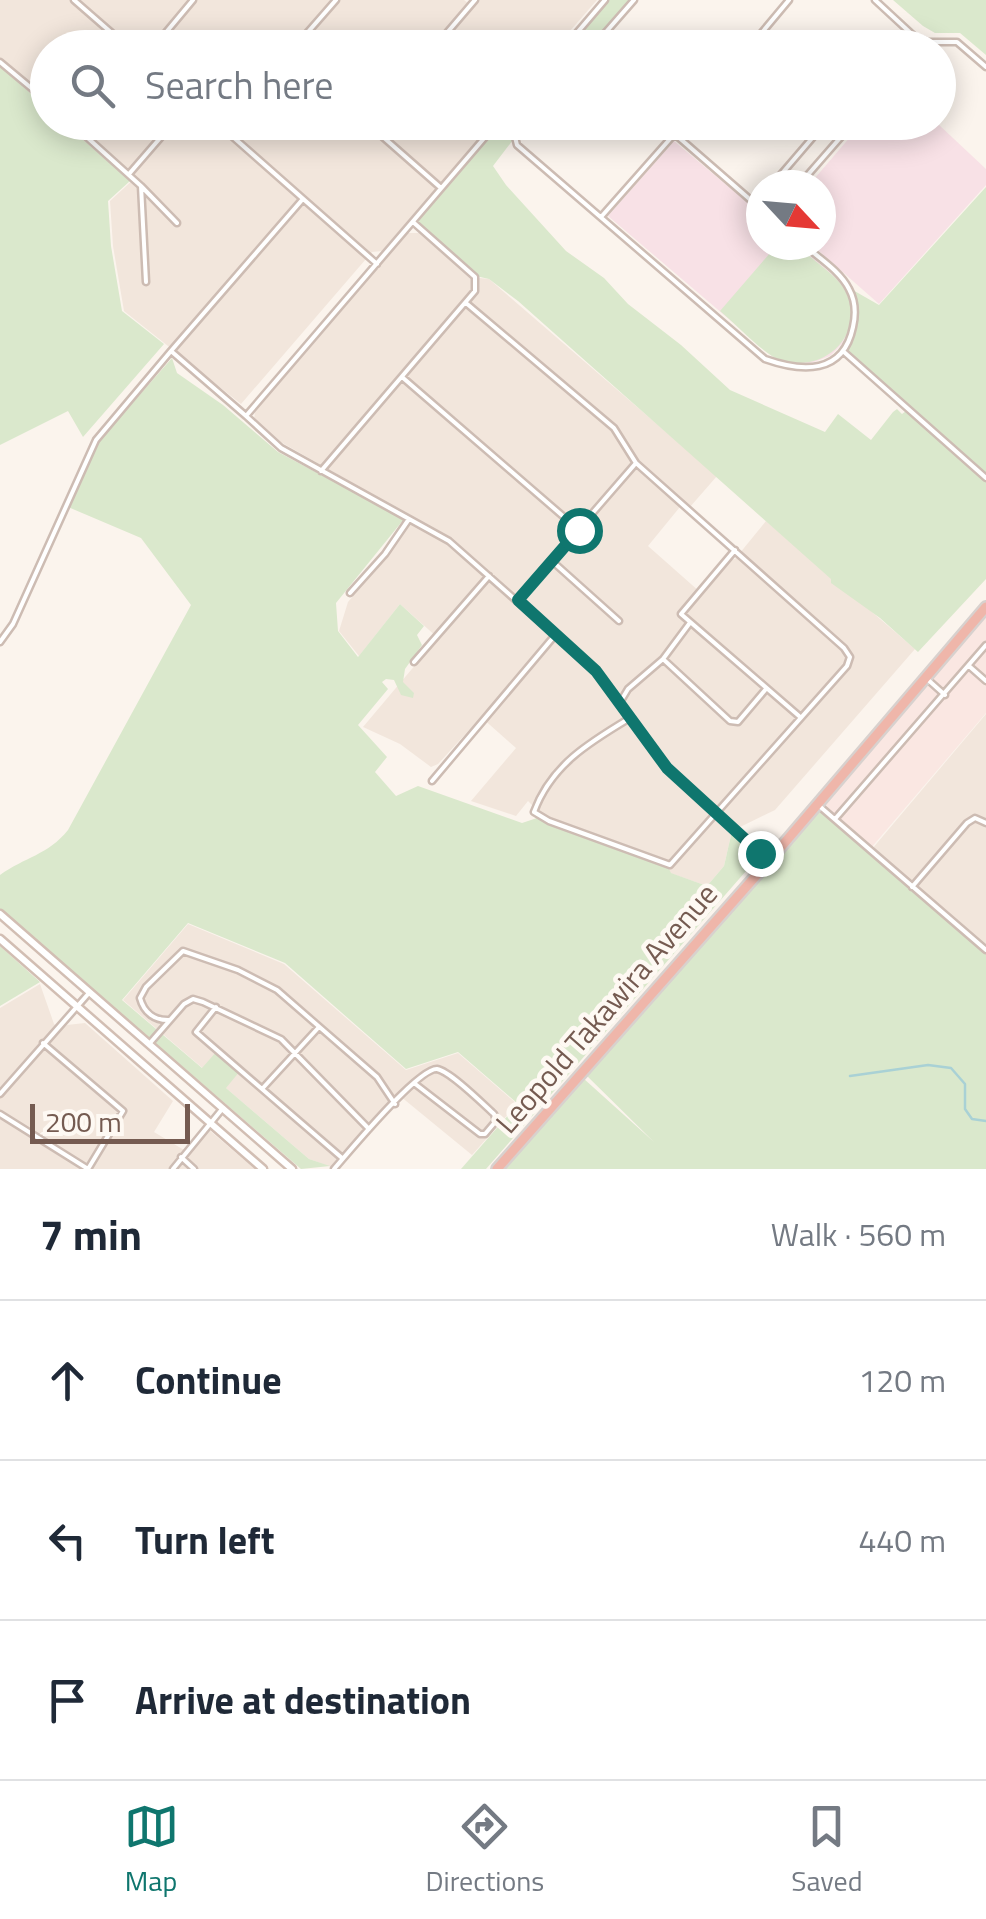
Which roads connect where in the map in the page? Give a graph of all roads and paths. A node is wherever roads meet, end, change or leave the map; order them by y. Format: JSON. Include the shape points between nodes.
{"nodes":[{"id":1,"x":74,"y":0,"type":"edge"},
{"id":2,"x":193,"y":0,"type":"edge"},
{"id":3,"x":336,"y":0,"type":"edge"},
{"id":4,"x":475,"y":0,"type":"edge"},
{"id":5,"x":605,"y":0,"type":"edge"},
{"id":6,"x":634,"y":0,"type":"edge"},
{"id":7,"x":789,"y":0,"type":"edge"},
{"id":8,"x":875,"y":0,"type":"edge"},
{"id":9,"x":108,"y":30,"type":"edge"},
{"id":10,"x":168,"y":30,"type":"edge"},
{"id":11,"x":310,"y":30,"type":"edge"},
{"id":12,"x":449,"y":30,"type":"edge"},
{"id":13,"x":579,"y":30,"type":"edge"},
{"id":14,"x":608,"y":30,"type":"edge"},
{"id":15,"x":764,"y":30,"type":"edge"},
{"id":16,"x":907,"y":30,"type":"edge"},
{"id":17,"x":956,"y":42,"type":"edge"},
{"id":18,"x":0,"y":62,"type":"edge"},
{"id":19,"x":986,"y":67,"type":"edge"},
{"id":20,"x":30,"y":87,"type":"edge"},
{"id":21,"x":90,"y":140,"type":"edge"},
{"id":22,"x":158,"y":140,"type":"edge"},
{"id":23,"x":240,"y":140,"type":"edge"},
{"id":24,"x":386,"y":140,"type":"edge"},
{"id":25,"x":482,"y":140,"type":"edge"},
{"id":26,"x":515,"y":140,"type":"edge"},
{"id":27,"x":670,"y":140,"type":"edge"},
{"id":28,"x":680,"y":140,"type":"edge"},
{"id":29,"x":811,"y":140,"type":"edge"},
{"id":30,"x":838,"y":140,"type":"edge"},
{"id":31,"x":785,"y":170,"type":"edge"},
{"id":32,"x":812,"y":170,"type":"edge"},
{"id":33,"x":128,"y":174,"type":"junction"},
{"id":34,"x":141,"y":186,"type":"junction"},
{"id":35,"x":441,"y":188,"type":"junction"},
{"id":36,"x":746,"y":196,"type":"edge"},
{"id":37,"x":302,"y":200,"type":"junction"},
{"id":38,"x":601,"y":217,"type":"junction"},
{"id":39,"x":412,"y":222,"type":"junction"},
{"id":40,"x":177,"y":223,"type":"dead end"},
{"id":41,"x":821,"y":260,"type":"edge"},
{"id":42,"x":377,"y":264,"type":"junction"},
{"id":43,"x":146,"y":282,"type":"dead end"},
{"id":44,"x":466,"y":302,"type":"junction"},
{"id":45,"x":171,"y":351,"type":"junction"},
{"id":46,"x":844,"y":352,"type":"junction"},
{"id":47,"x":402,"y":377,"type":"junction"},
{"id":48,"x":246,"y":416,"type":"junction"},
{"id":49,"x":636,"y":463,"type":"junction"},
{"id":50,"x":321,"y":471,"type":"junction"},
{"id":51,"x":986,"y":478,"type":"edge"},
{"id":52,"x":409,"y":519,"type":"junction"},
{"id":53,"x":579,"y":530,"type":"junction"},
{"id":54,"x":735,"y":550,"type":"junction"},
{"id":55,"x":552,"y":561,"type":"junction"},
{"id":56,"x":489,"y":576,"type":"junction"},
{"id":57,"x":350,"y":593,"type":"dead end"},
{"id":58,"x":518,"y":600,"type":"junction"},
{"id":59,"x":986,"y":607,"type":"edge"},
{"id":60,"x":619,"y":621,"type":"dead end"},
{"id":61,"x":690,"y":624,"type":"junction"},
{"id":62,"x":556,"y":634,"type":"junction"},
{"id":63,"x":0,"y":642,"type":"edge"},
{"id":64,"x":986,"y":645,"type":"edge"},
{"id":65,"x":663,"y":659,"type":"junction"},
{"id":66,"x":414,"y":662,"type":"dead end"},
{"id":67,"x":969,"y":666,"type":"junction"},
{"id":68,"x":925,"y":677,"type":"junction"},
{"id":69,"x":986,"y":680,"type":"edge"},
{"id":70,"x":628,"y":689,"type":"junction"},
{"id":71,"x":766,"y":689,"type":"junction"},
{"id":72,"x":613,"y":695,"type":"junction"},
{"id":73,"x":946,"y":695,"type":"junction"},
{"id":74,"x":619,"y":704,"type":"junction"},
{"id":75,"x":800,"y":717,"type":"junction"},
{"id":76,"x":630,"y":718,"type":"junction"},
{"id":77,"x":432,"y":781,"type":"dead end"},
{"id":78,"x":818,"y":804,"type":"junction"},
{"id":79,"x":717,"y":815,"type":"junction"},
{"id":80,"x":835,"y":819,"type":"junction"},
{"id":81,"x":986,"y":823,"type":"edge"},
{"id":82,"x":769,"y":861,"type":"junction"},
{"id":83,"x":912,"y":887,"type":"junction"},
{"id":84,"x":0,"y":914,"type":"edge"},
{"id":85,"x":0,"y":939,"type":"edge"},
{"id":86,"x":986,"y":950,"type":"edge"},
{"id":87,"x":89,"y":993,"type":"junction"},
{"id":88,"x":77,"y":1007,"type":"junction"},
{"id":89,"x":216,"y":1007,"type":"junction"},
{"id":90,"x":170,"y":1020,"type":"junction"},
{"id":91,"x":319,"y":1027,"type":"junction"},
{"id":92,"x":44,"y":1044,"type":"junction"},
{"id":93,"x":149,"y":1044,"type":"junction"},
{"id":94,"x":296,"y":1051,"type":"junction"},
{"id":95,"x":414,"y":1083,"type":"junction"},
{"id":96,"x":262,"y":1089,"type":"junction"},
{"id":97,"x":0,"y":1094,"type":"edge"},
{"id":98,"x":394,"y":1104,"type":"junction"},
{"id":99,"x":223,"y":1108,"type":"junction"},
{"id":100,"x":0,"y":1114,"type":"edge"},
{"id":101,"x":210,"y":1124,"type":"junction"},
{"id":102,"x":369,"y":1130,"type":"junction"},
{"id":103,"x":181,"y":1157,"type":"junction"},
{"id":104,"x":343,"y":1159,"type":"junction"},
{"id":105,"x":88,"y":1169,"type":"edge"},
{"id":106,"x":174,"y":1169,"type":"edge"},
{"id":107,"x":194,"y":1169,"type":"edge"},
{"id":108,"x":263,"y":1169,"type":"edge"},
{"id":109,"x":292,"y":1169,"type":"edge"},
{"id":110,"x":334,"y":1169,"type":"edge"},
{"id":111,"x":497,"y":1169,"type":"edge"}],
"edges":[{"from":1,"to":9,"type":"street"},
{"from":2,"to":10,"type":"street"},
{"from":3,"to":11,"type":"street"},
{"from":4,"to":12,"type":"street"},
{"from":5,"to":13,"type":"street"},
{"from":6,"to":14,"type":"street"},
{"from":7,"to":15,"type":"street"},
{"from":8,"to":16,"type":"street"},
{"from":17,"to":19,"type":"street"},
{"from":18,"to":20,"type":"street"},
{"from":21,"to":33,"type":"street"},
{"from":22,"to":33,"type":"street"},
{"from":23,"to":37,"type":"street"},
{"from":24,"to":35,"type":"street"},
{"from":25,"to":35,"type":"street"},
{"from":26,"to":38,"type":"street"},
{"from":27,"to":38,"type":"street"},
{"from":28,"to":36,"type":"street"},
{"from":29,"to":31,"type":"street"},
{"from":30,"to":32,"type":"street"},
{"from":33,"to":34,"type":"street"},
{"from":34,"to":40,"type":"street"},
{"from":34,"to":43,"type":"street"},
{"from":35,"to":39,"type":"street"},
{"from":37,"to":42,"type":"street"},
{"from":37,"to":45,"type":"street"},
{"from":38,"to":46,"type":"street","via":[[765,360],[798,370]]},
{"from":39,"to":42,"type":"street"},
{"from":39,"to":44,"type":"street","via":[[475,277]]},
{"from":41,"to":46,"type":"street","via":[[842,278],[854,302]]},
{"from":42,"to":48,"type":"street"},
{"from":44,"to":47,"type":"street"},
{"from":44,"to":49,"type":"street","via":[[614,428]]},
{"from":45,"to":48,"type":"street"},
{"from":45,"to":63,"type":"street","via":[[96,440]]},
{"from":46,"to":51,"type":"street"},
{"from":47,"to":50,"type":"street"},
{"from":47,"to":53,"type":"street"},
{"from":48,"to":50,"type":"street","via":[[281,448]]},
{"from":49,"to":53,"type":"street"},
{"from":49,"to":54,"type":"street"},
{"from":50,"to":52,"type":"street"},
{"from":52,"to":56,"type":"street","via":[[446,538]]},
{"from":52,"to":57,"type":"street"},
{"from":53,"to":55,"type":"street"},
{"from":54,"to":61,"type":"street","via":[[684,607]]},
{"from":54,"to":75,"type":"street","via":[[849,655],[847,666]]},
{"from":55,"to":58,"type":"street"},
{"from":55,"to":60,"type":"street"},
{"from":56,"to":58,"type":"street"},
{"from":56,"to":66,"type":"street"},
{"from":58,"to":62,"type":"street"},
{"from":59,"to":68,"type":"highway","name":"Leopold Takawira Avenue"},
{"from":61,"to":65,"type":"street"},
{"from":61,"to":71,"type":"street"},
{"from":62,"to":72,"type":"street"},
{"from":62,"to":77,"type":"street"},
{"from":64,"to":67,"type":"street"},
{"from":65,"to":70,"type":"street"},
{"from":65,"to":71,"type":"street","via":[[735,724]]},
{"from":67,"to":69,"type":"street"},
{"from":67,"to":73,"type":"street"},
{"from":68,"to":73,"type":"street"},
{"from":68,"to":78,"type":"highway","name":"Leopold Takawira Avenue"},
{"from":70,"to":72,"type":"street"},
{"from":70,"to":74,"type":"street"},
{"from":71,"to":75,"type":"street"},
{"from":72,"to":74,"type":"street"},
{"from":73,"to":80,"type":"street"},
{"from":74,"to":76,"type":"street"},
{"from":75,"to":79,"type":"street"},
{"from":76,"to":79,"type":"street","via":[[667,768]]},
{"from":76,"to":79,"type":"street","via":[[567,761],[534,810],[538,816],[667,866]]},
{"from":78,"to":80,"type":"street"},
{"from":78,"to":82,"type":"highway","name":"Leopold Takawira Avenue"},
{"from":79,"to":82,"type":"street"},
{"from":80,"to":83,"type":"street"},
{"from":81,"to":83,"type":"street","via":[[967,822]]},
{"from":82,"to":111,"type":"highway","name":"Leopold Takawira Avenue"},
{"from":83,"to":86,"type":"street"},
{"from":84,"to":87,"type":"main road"},
{"from":85,"to":88,"type":"main road"},
{"from":87,"to":88,"type":"street"},
{"from":87,"to":93,"type":"main road"},
{"from":88,"to":92,"type":"street"},
{"from":88,"to":101,"type":"main road"},
{"from":89,"to":90,"type":"street","via":[[192,1000]]},
{"from":89,"to":94,"type":"street"},
{"from":89,"to":96,"type":"street","via":[[196,1032]]},
{"from":90,"to":91,"type":"street","via":[[156,1019],[140,998],[185,951],[269,984]]},
{"from":90,"to":93,"type":"street"},
{"from":91,"to":94,"type":"street"},
{"from":91,"to":98,"type":"street","via":[[377,1077]]},
{"from":92,"to":97,"type":"street"},
{"from":92,"to":105,"type":"street","via":[[124,1112]]},
{"from":93,"to":99,"type":"main road"},
{"from":94,"to":96,"type":"street"},
{"from":94,"to":102,"type":"street"},
{"from":95,"to":95,"type":"street","via":[[480,1134],[496,1121],[441,1070]]},
{"from":95,"to":98,"type":"street"},
{"from":96,"to":104,"type":"street"},
{"from":98,"to":102,"type":"street"},
{"from":99,"to":101,"type":"street"},
{"from":99,"to":109,"type":"main road"},
{"from":100,"to":105,"type":"street"},
{"from":101,"to":103,"type":"street"},
{"from":101,"to":108,"type":"main road"},
{"from":102,"to":104,"type":"street"},
{"from":103,"to":106,"type":"street"},
{"from":103,"to":107,"type":"street"},
{"from":104,"to":110,"type":"street"}]}
